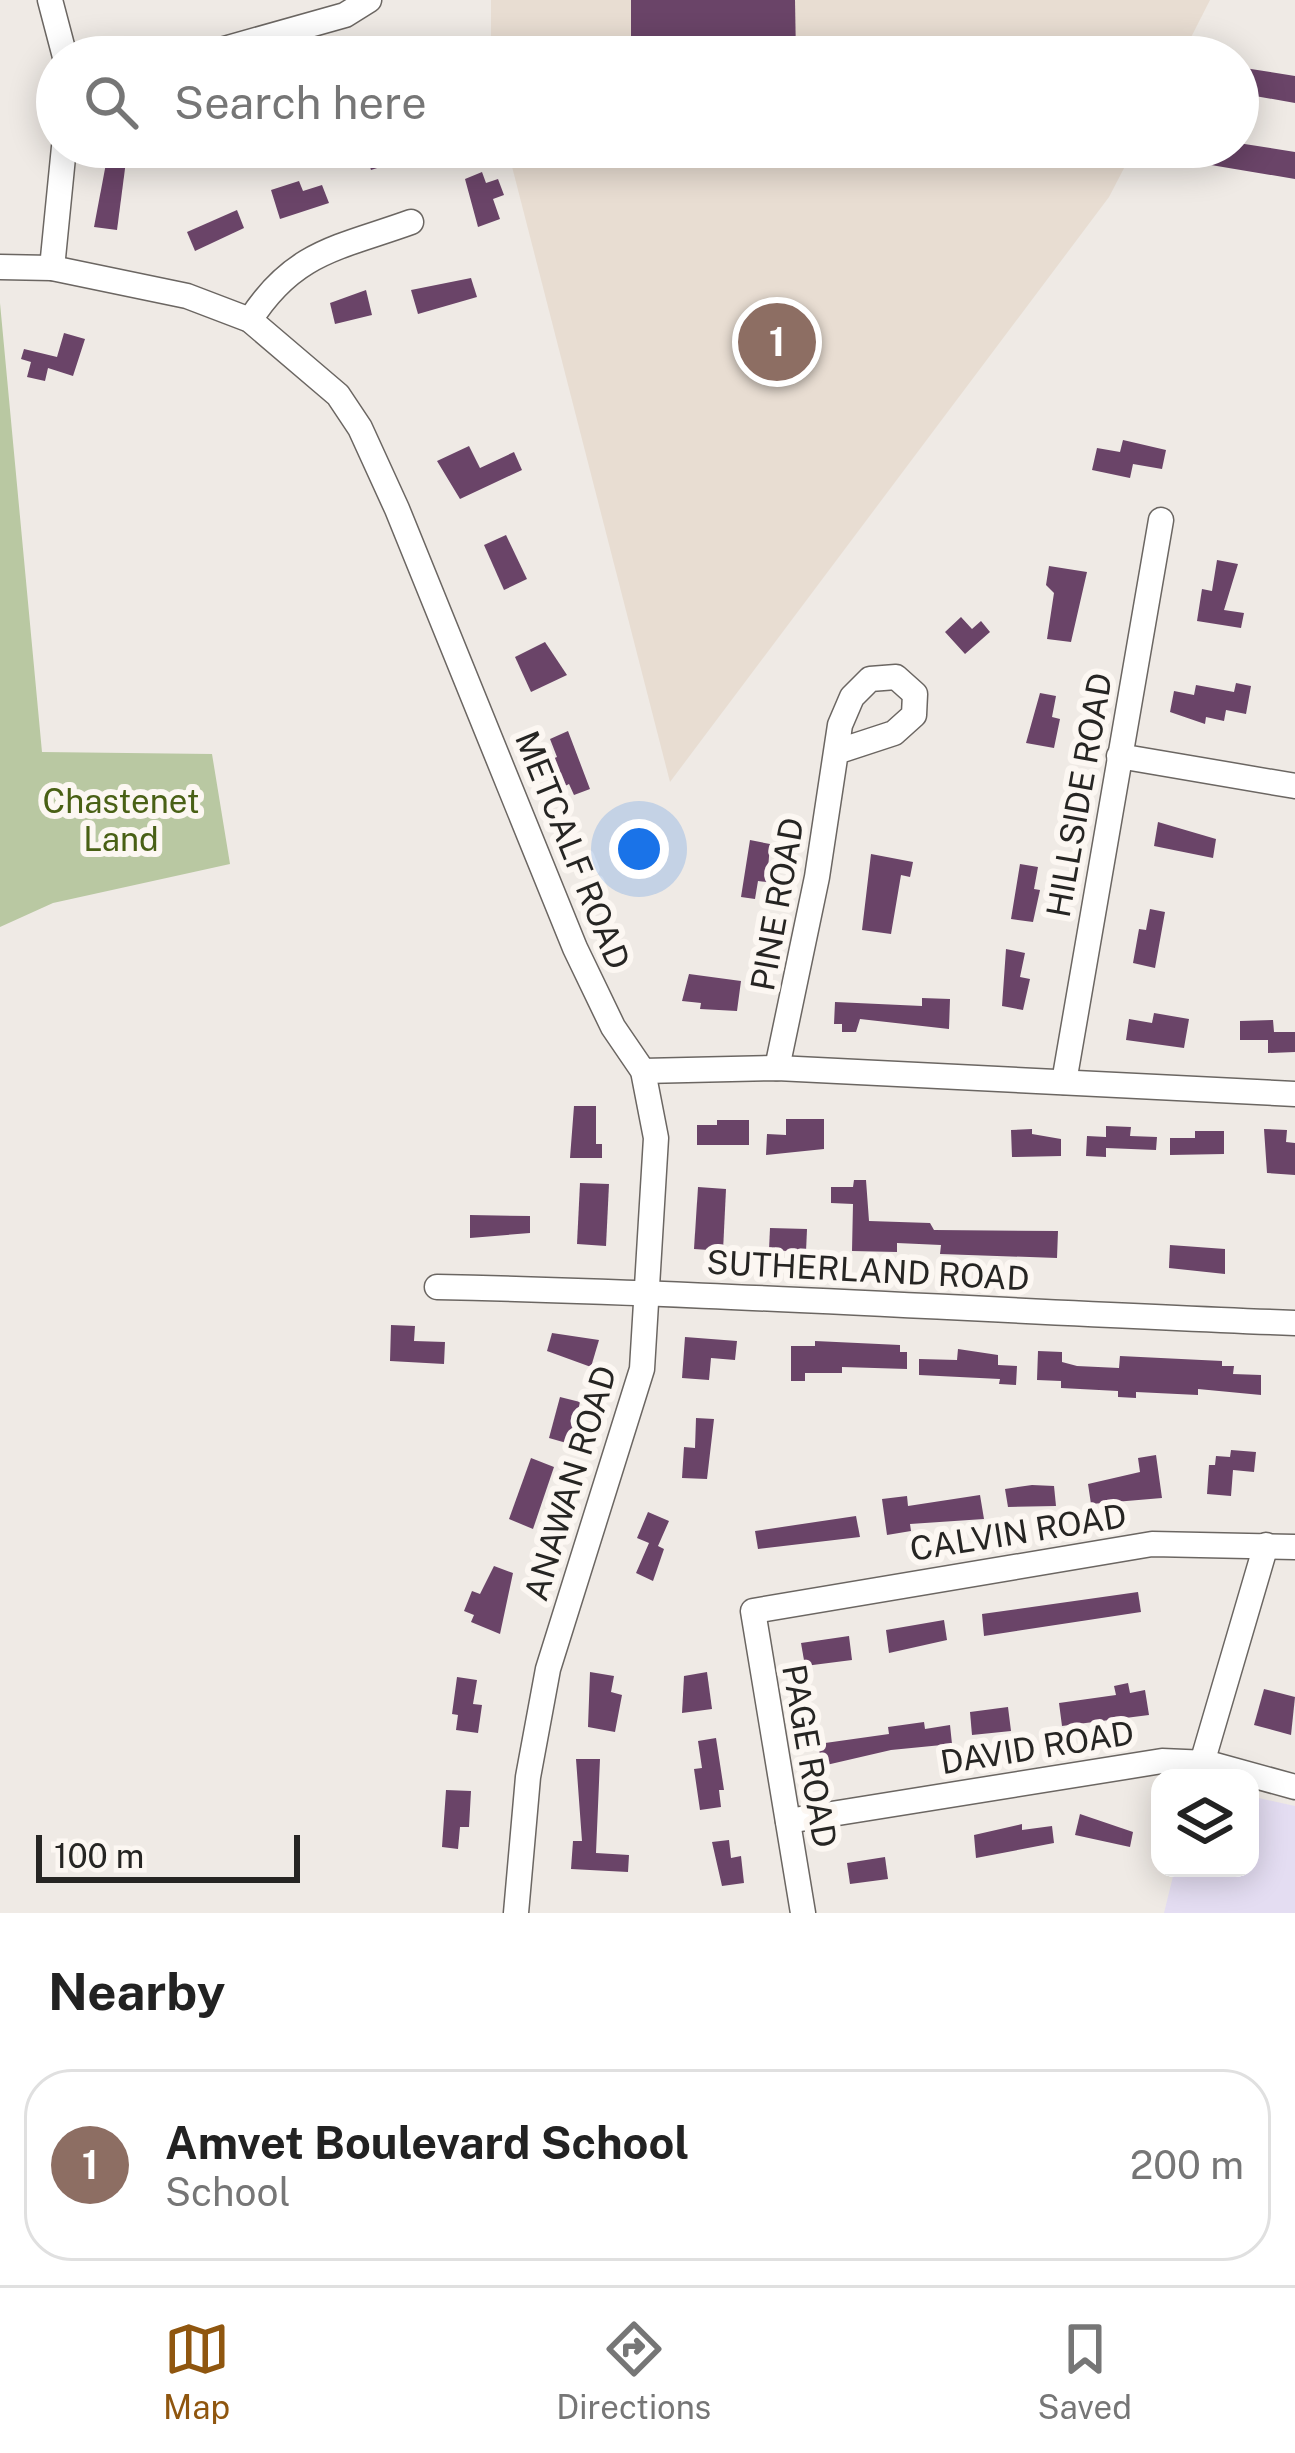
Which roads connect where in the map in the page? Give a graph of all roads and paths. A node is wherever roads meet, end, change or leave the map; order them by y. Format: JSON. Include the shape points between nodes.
{"nodes":[{"id":1,"x":50,"y":0,"type":"edge"},
{"id":2,"x":370,"y":0,"type":"edge"},
{"id":3,"x":59,"y":36,"type":"edge"},
{"id":4,"x":270,"y":36,"type":"edge"},
{"id":5,"x":62,"y":168,"type":"edge"},
{"id":6,"x":411,"y":222,"type":"dead end"},
{"id":7,"x":0,"y":267,"type":"edge"},
{"id":8,"x":52,"y":268,"type":"junction"},
{"id":9,"x":250,"y":320,"type":"junction"},
{"id":10,"x":1161,"y":520,"type":"dead end"},
{"id":11,"x":836,"y":752,"type":"dead end"},
{"id":12,"x":1119,"y":756,"type":"junction"},
{"id":13,"x":1295,"y":786,"type":"edge"},
{"id":14,"x":777,"y":1068,"type":"junction"},
{"id":15,"x":643,"y":1071,"type":"junction"},
{"id":16,"x":1064,"y":1082,"type":"junction"},
{"id":17,"x":1295,"y":1094,"type":"edge"},
{"id":18,"x":436,"y":1286,"type":"dead end"},
{"id":19,"x":650,"y":1291,"type":"junction"},
{"id":20,"x":1295,"y":1323,"type":"edge"},
{"id":21,"x":1267,"y":1545,"type":"junction"},
{"id":22,"x":1295,"y":1547,"type":"edge"},
{"id":23,"x":753,"y":1611,"type":"joint"},
{"id":24,"x":1202,"y":1762,"type":"junction"},
{"id":25,"x":1295,"y":1786,"type":"edge"},
{"id":26,"x":788,"y":1821,"type":"junction"},
{"id":27,"x":516,"y":1913,"type":"edge"},
{"id":28,"x":803,"y":1913,"type":"edge"}],
"edges":[{"from":1,"to":3,"type":"street"},
{"from":2,"to":4,"type":"street"},
{"from":5,"to":8,"type":"street"},
{"from":6,"to":9,"type":"street","via":[[308,256]]},
{"from":7,"to":8,"type":"street","name":"METCALF ROAD"},
{"from":8,"to":9,"type":"street","name":"METCALF ROAD","via":[[149,286]]},
{"from":9,"to":15,"type":"street","name":"METCALF ROAD","via":[[309,366],[360,428],[575,948]]},
{"from":10,"to":12,"type":"street","name":"HILLSIDE ROAD"},
{"from":11,"to":14,"type":"street","name":"PINE ROAD"},
{"from":12,"to":13,"type":"street"},
{"from":12,"to":16,"type":"street","name":"HILLSIDE ROAD"},
{"from":14,"to":15,"type":"street"},
{"from":14,"to":16,"type":"street"},
{"from":15,"to":19,"type":"street","name":"ANAWAN ROAD","via":[[656,1138]]},
{"from":16,"to":17,"type":"street"},
{"from":18,"to":19,"type":"street","name":"SUTHERLAND ROAD"},
{"from":19,"to":20,"type":"street","name":"SUTHERLAND ROAD"},
{"from":19,"to":27,"type":"street","name":"ANAWAN ROAD","via":[[629,1422],[548,1669]]},
{"from":21,"to":22,"type":"street","name":"CALVIN ROAD"},
{"from":21,"to":23,"type":"street","name":"CALVIN ROAD","via":[[1152,1544]]},
{"from":21,"to":24,"type":"street"},
{"from":23,"to":26,"type":"street","name":"PAGE ROAD"},
{"from":24,"to":25,"type":"street","name":"DAVID ROAD"},
{"from":24,"to":26,"type":"street","name":"DAVID ROAD","via":[[1096,1770]]},
{"from":26,"to":28,"type":"street","name":"PAGE ROAD"}]}
